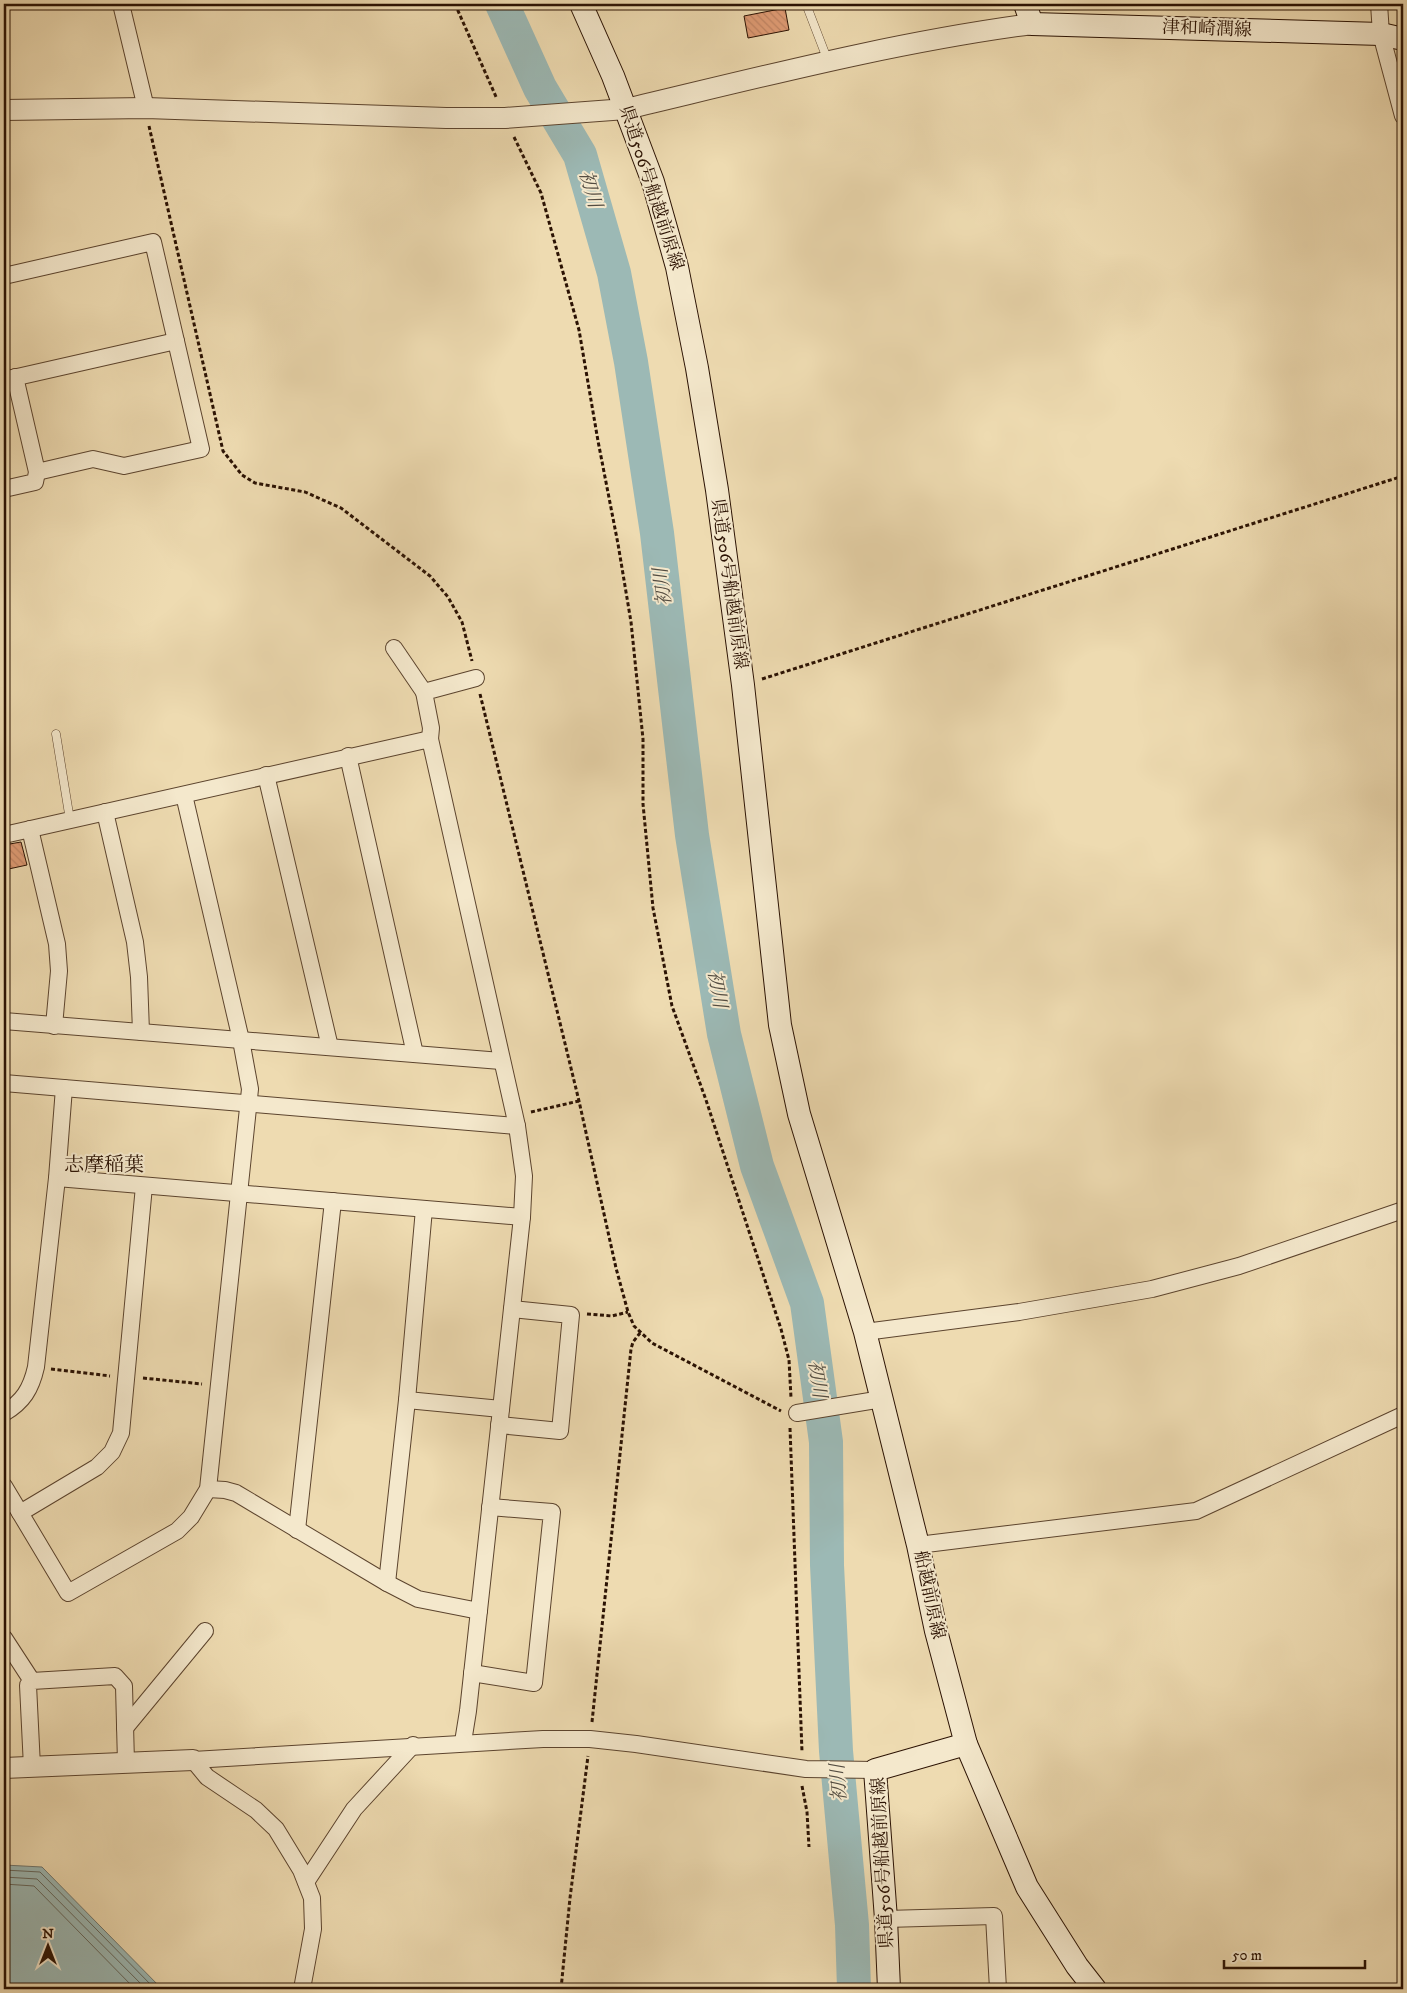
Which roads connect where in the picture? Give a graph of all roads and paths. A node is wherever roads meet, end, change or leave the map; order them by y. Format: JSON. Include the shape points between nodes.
{"nodes":[{"id":1,"x":121,"y":4,"type":"edge"},
{"id":2,"x":455,"y":4,"type":"edge"},
{"id":3,"x":580,"y":4,"type":"edge"},
{"id":4,"x":806,"y":4,"type":"edge"},
{"id":5,"x":1379,"y":4,"type":"edge"},
{"id":6,"x":1028,"y":14,"type":"edge"},
{"id":7,"x":1381,"y":34,"type":"junction"},
{"id":8,"x":1403,"y":39,"type":"edge"},
{"id":9,"x":828,"y":61,"type":"junction"},
{"id":10,"x":146,"y":108,"type":"junction"},
{"id":11,"x":626,"y":109,"type":"junction"},
{"id":12,"x":4,"y":110,"type":"edge"},
{"id":13,"x":1403,"y":116,"type":"edge"},
{"id":14,"x":509,"y":118,"type":"junction"},
{"id":15,"x":4,"y":276,"type":"edge"},
{"id":16,"x":176,"y":341,"type":"junction"},
{"id":17,"x":9,"y":379,"type":"edge"},
{"id":18,"x":37,"y":472,"type":"junction"},
{"id":19,"x":1403,"y":476,"type":"edge"},
{"id":20,"x":4,"y":489,"type":"edge"},
{"id":21,"x":394,"y":648,"type":"dead end"},
{"id":22,"x":471,"y":680,"type":"dead end"},
{"id":23,"x":743,"y":685,"type":"junction"},
{"id":24,"x":424,"y":692,"type":"junction"},
{"id":25,"x":56,"y":734,"type":"dead end"},
{"id":26,"x":430,"y":738,"type":"junction"},
{"id":27,"x":348,"y":756,"type":"junction"},
{"id":28,"x":266,"y":775,"type":"junction"},
{"id":29,"x":184,"y":795,"type":"junction"},
{"id":30,"x":105,"y":812,"type":"junction"},
{"id":31,"x":70,"y":820,"type":"junction"},
{"id":32,"x":30,"y":829,"type":"junction"},
{"id":33,"x":4,"y":835,"type":"edge"},
{"id":34,"x":4,"y":1022,"type":"edge"},
{"id":35,"x":54,"y":1026,"type":"junction"},
{"id":36,"x":141,"y":1032,"type":"junction"},
{"id":37,"x":241,"y":1040,"type":"junction"},
{"id":38,"x":330,"y":1048,"type":"junction"},
{"id":39,"x":415,"y":1054,"type":"junction"},
{"id":40,"x":501,"y":1061,"type":"junction"},
{"id":41,"x":4,"y":1083,"type":"edge"},
{"id":42,"x":64,"y":1088,"type":"junction"},
{"id":43,"x":579,"y":1101,"type":"dead end"},
{"id":44,"x":249,"y":1104,"type":"junction"},
{"id":45,"x":515,"y":1121,"type":"junction"},
{"id":46,"x":57,"y":1178,"type":"junction"},
{"id":47,"x":818,"y":1178,"type":"joint"},
{"id":48,"x":144,"y":1186,"type":"junction"},
{"id":49,"x":238,"y":1193,"type":"junction"},
{"id":50,"x":333,"y":1201,"type":"junction"},
{"id":51,"x":424,"y":1209,"type":"junction"},
{"id":52,"x":1403,"y":1210,"type":"edge"},
{"id":53,"x":522,"y":1217,"type":"junction"},
{"id":54,"x":512,"y":1309,"type":"junction"},
{"id":55,"x":570,"y":1315,"type":"junction"},
{"id":56,"x":865,"y":1332,"type":"junction"},
{"id":57,"x":639,"y":1335,"type":"junction"},
{"id":58,"x":882,"y":1399,"type":"junction"},
{"id":59,"x":407,"y":1400,"type":"junction"},
{"id":60,"x":4,"y":1413,"type":"edge"},
{"id":61,"x":793,"y":1413,"type":"junction"},
{"id":62,"x":1403,"y":1415,"type":"edge"},
{"id":63,"x":500,"y":1417,"type":"junction"},
{"id":64,"x":4,"y":1486,"type":"edge"},
{"id":65,"x":208,"y":1489,"type":"junction"},
{"id":66,"x":490,"y":1507,"type":"junction"},
{"id":67,"x":20,"y":1513,"type":"junction"},
{"id":68,"x":297,"y":1530,"type":"junction"},
{"id":69,"x":918,"y":1545,"type":"junction"},
{"id":70,"x":387,"y":1583,"type":"junction"},
{"id":71,"x":479,"y":1610,"type":"junction"},
{"id":72,"x":204,"y":1631,"type":"dead end"},
{"id":73,"x":4,"y":1638,"type":"edge"},
{"id":74,"x":472,"y":1674,"type":"junction"},
{"id":75,"x":32,"y":1681,"type":"junction"},
{"id":76,"x":125,"y":1728,"type":"junction"},
{"id":77,"x":590,"y":1740,"type":"junction"},
{"id":78,"x":463,"y":1742,"type":"junction"},
{"id":79,"x":966,"y":1744,"type":"junction"},
{"id":80,"x":413,"y":1745,"type":"junction"},
{"id":81,"x":193,"y":1760,"type":"junction"},
{"id":82,"x":126,"y":1763,"type":"junction"},
{"id":83,"x":32,"y":1767,"type":"junction"},
{"id":84,"x":4,"y":1768,"type":"edge"},
{"id":85,"x":803,"y":1769,"type":"junction"},
{"id":86,"x":875,"y":1770,"type":"junction"},
{"id":87,"x":809,"y":1847,"type":"dead end"},
{"id":88,"x":306,"y":1882,"type":"junction"},
{"id":89,"x":886,"y":1918,"type":"junction"},
{"id":90,"x":302,"y":1989,"type":"edge"},
{"id":91,"x":561,"y":1989,"type":"edge"},
{"id":92,"x":889,"y":1989,"type":"edge"},
{"id":93,"x":998,"y":1989,"type":"edge"},
{"id":94,"x":1095,"y":1989,"type":"edge"}],
"edges":[{"from":1,"to":10,"type":"street"},
{"from":2,"to":14,"type":"path"},
{"from":3,"to":11,"type":"main road","name":"県道506号船越前原線"},
{"from":4,"to":9,"type":"lane"},
{"from":5,"to":7,"type":"street"},
{"from":6,"to":7,"type":"main road","name":"津和崎潤線"},
{"from":6,"to":9,"type":"street","via":[[963,33]]},
{"from":7,"to":8,"type":"main road","name":"津和崎潤線"},
{"from":7,"to":13,"type":"street"},
{"from":9,"to":11,"type":"street"},
{"from":10,"to":12,"type":"street"},
{"from":10,"to":14,"type":"street"},
{"from":11,"to":14,"type":"street"},
{"from":11,"to":23,"type":"main road","name":"県道506号船越前原線","via":[[653,182],[679,276],[717,490]]},
{"from":14,"to":61,"type":"path","via":[[541,193],[579,330],[631,622],[643,738],[643,804],[652,898],[672,1006],[781,1329],[789,1360]]},
{"from":15,"to":16,"type":"street","via":[[153,242]]},
{"from":16,"to":17,"type":"street"},
{"from":16,"to":18,"type":"street","via":[[201,449],[124,466],[93,459]]},
{"from":17,"to":18,"type":"street"},
{"from":18,"to":20,"type":"street","via":[[35,482]]},
{"from":19,"to":23,"type":"path"},
{"from":21,"to":24,"type":"street"},
{"from":22,"to":24,"type":"street"},
{"from":23,"to":47,"type":"main road","name":"県道506号船越前原線","via":[[780,1025],[799,1114]]},
{"from":24,"to":26,"type":"street"},
{"from":25,"to":31,"type":"lane"},
{"from":26,"to":27,"type":"street"},
{"from":26,"to":40,"type":"street"},
{"from":27,"to":28,"type":"street"},
{"from":27,"to":39,"type":"street"},
{"from":28,"to":29,"type":"street"},
{"from":28,"to":38,"type":"street"},
{"from":29,"to":30,"type":"street"},
{"from":29,"to":37,"type":"street"},
{"from":30,"to":31,"type":"street"},
{"from":30,"to":36,"type":"street","via":[[135,942]]},
{"from":31,"to":32,"type":"street"},
{"from":32,"to":33,"type":"street"},
{"from":32,"to":35,"type":"street","via":[[56,944],[59,971]]},
{"from":34,"to":35,"type":"street"},
{"from":35,"to":36,"type":"street"},
{"from":36,"to":37,"type":"street"},
{"from":37,"to":38,"type":"street"},
{"from":37,"to":44,"type":"street","via":[[250,1089]]},
{"from":38,"to":39,"type":"street"},
{"from":39,"to":40,"type":"street"},
{"from":40,"to":45,"type":"street"},
{"from":41,"to":42,"type":"street"},
{"from":42,"to":44,"type":"street"},
{"from":42,"to":46,"type":"street"},
{"from":43,"to":45,"type":"path"},
{"from":44,"to":45,"type":"street"},
{"from":44,"to":49,"type":"street"},
{"from":45,"to":53,"type":"street","via":[[524,1176]]},
{"from":46,"to":48,"type":"street"},
{"from":46,"to":60,"type":"street","via":[[32,1385],[16,1406]]},
{"from":47,"to":56,"type":"main road","name":"船越前原線"},
{"from":48,"to":49,"type":"street"},
{"from":48,"to":67,"type":"street","via":[[121,1433],[112,1452],[97,1467]]},
{"from":49,"to":50,"type":"street"},
{"from":49,"to":65,"type":"street"},
{"from":50,"to":51,"type":"street"},
{"from":50,"to":68,"type":"street"},
{"from":51,"to":53,"type":"street"},
{"from":51,"to":59,"type":"street"},
{"from":52,"to":56,"type":"street","via":[[1239,1266],[1152,1289],[1019,1312]]},
{"from":53,"to":54,"type":"street"},
{"from":54,"to":55,"type":"street"},
{"from":54,"to":63,"type":"street"},
{"from":55,"to":57,"type":"path","via":[[628,1312]]},
{"from":55,"to":63,"type":"street","via":[[560,1431]]},
{"from":56,"to":58,"type":"main road","name":"船越前原線"},
{"from":57,"to":61,"type":"path","via":[[780,1410]]},
{"from":57,"to":77,"type":"path","via":[[630,1349]]},
{"from":58,"to":61,"type":"street"},
{"from":58,"to":69,"type":"main road","name":"船越前原線"},
{"from":59,"to":63,"type":"street"},
{"from":59,"to":70,"type":"street"},
{"from":61,"to":85,"type":"path"},
{"from":62,"to":69,"type":"street","via":[[1196,1511]]},
{"from":63,"to":66,"type":"street"},
{"from":64,"to":67,"type":"street"},
{"from":65,"to":67,"type":"street","via":[[191,1517],[177,1531],[68,1593]]},
{"from":65,"to":68,"type":"street","via":[[236,1494]]},
{"from":66,"to":71,"type":"street"},
{"from":66,"to":74,"type":"street","via":[[552,1512],[534,1682]]},
{"from":68,"to":70,"type":"street"},
{"from":69,"to":79,"type":"main road","name":"船越前原線","via":[[936,1631]]},
{"from":70,"to":71,"type":"street","via":[[418,1599]]},
{"from":71,"to":74,"type":"street"},
{"from":72,"to":76,"type":"street"},
{"from":73,"to":75,"type":"street"},
{"from":74,"to":78,"type":"street"},
{"from":75,"to":76,"type":"street","via":[[115,1676],[124,1686]]},
{"from":75,"to":83,"type":"street","via":[[28,1685]]},
{"from":76,"to":82,"type":"street"},
{"from":77,"to":78,"type":"street","via":[[543,1738]]},
{"from":77,"to":85,"type":"street"},
{"from":77,"to":91,"type":"path"},
{"from":78,"to":80,"type":"street"},
{"from":79,"to":86,"type":"main road","name":"県道506号船越前原線"},
{"from":79,"to":94,"type":"main road","name":"船越前原線","via":[[1027,1887]]},
{"from":80,"to":81,"type":"street"},
{"from":80,"to":88,"type":"street","via":[[354,1809]]},
{"from":81,"to":82,"type":"street"},
{"from":81,"to":88,"type":"street","via":[[207,1777],[256,1810],[276,1829],[292,1852]]},
{"from":82,"to":83,"type":"street"},
{"from":83,"to":84,"type":"street"},
{"from":85,"to":86,"type":"street"},
{"from":85,"to":87,"type":"path","via":[[800,1779],[807,1812]]},
{"from":86,"to":89,"type":"main road","name":"県道506号船越前原線"},
{"from":88,"to":90,"type":"street","via":[[312,1898],[313,1928]]},
{"from":89,"to":92,"type":"main road","name":"県道506号船越前原線"},
{"from":89,"to":93,"type":"street","via":[[994,1916]]}]}
